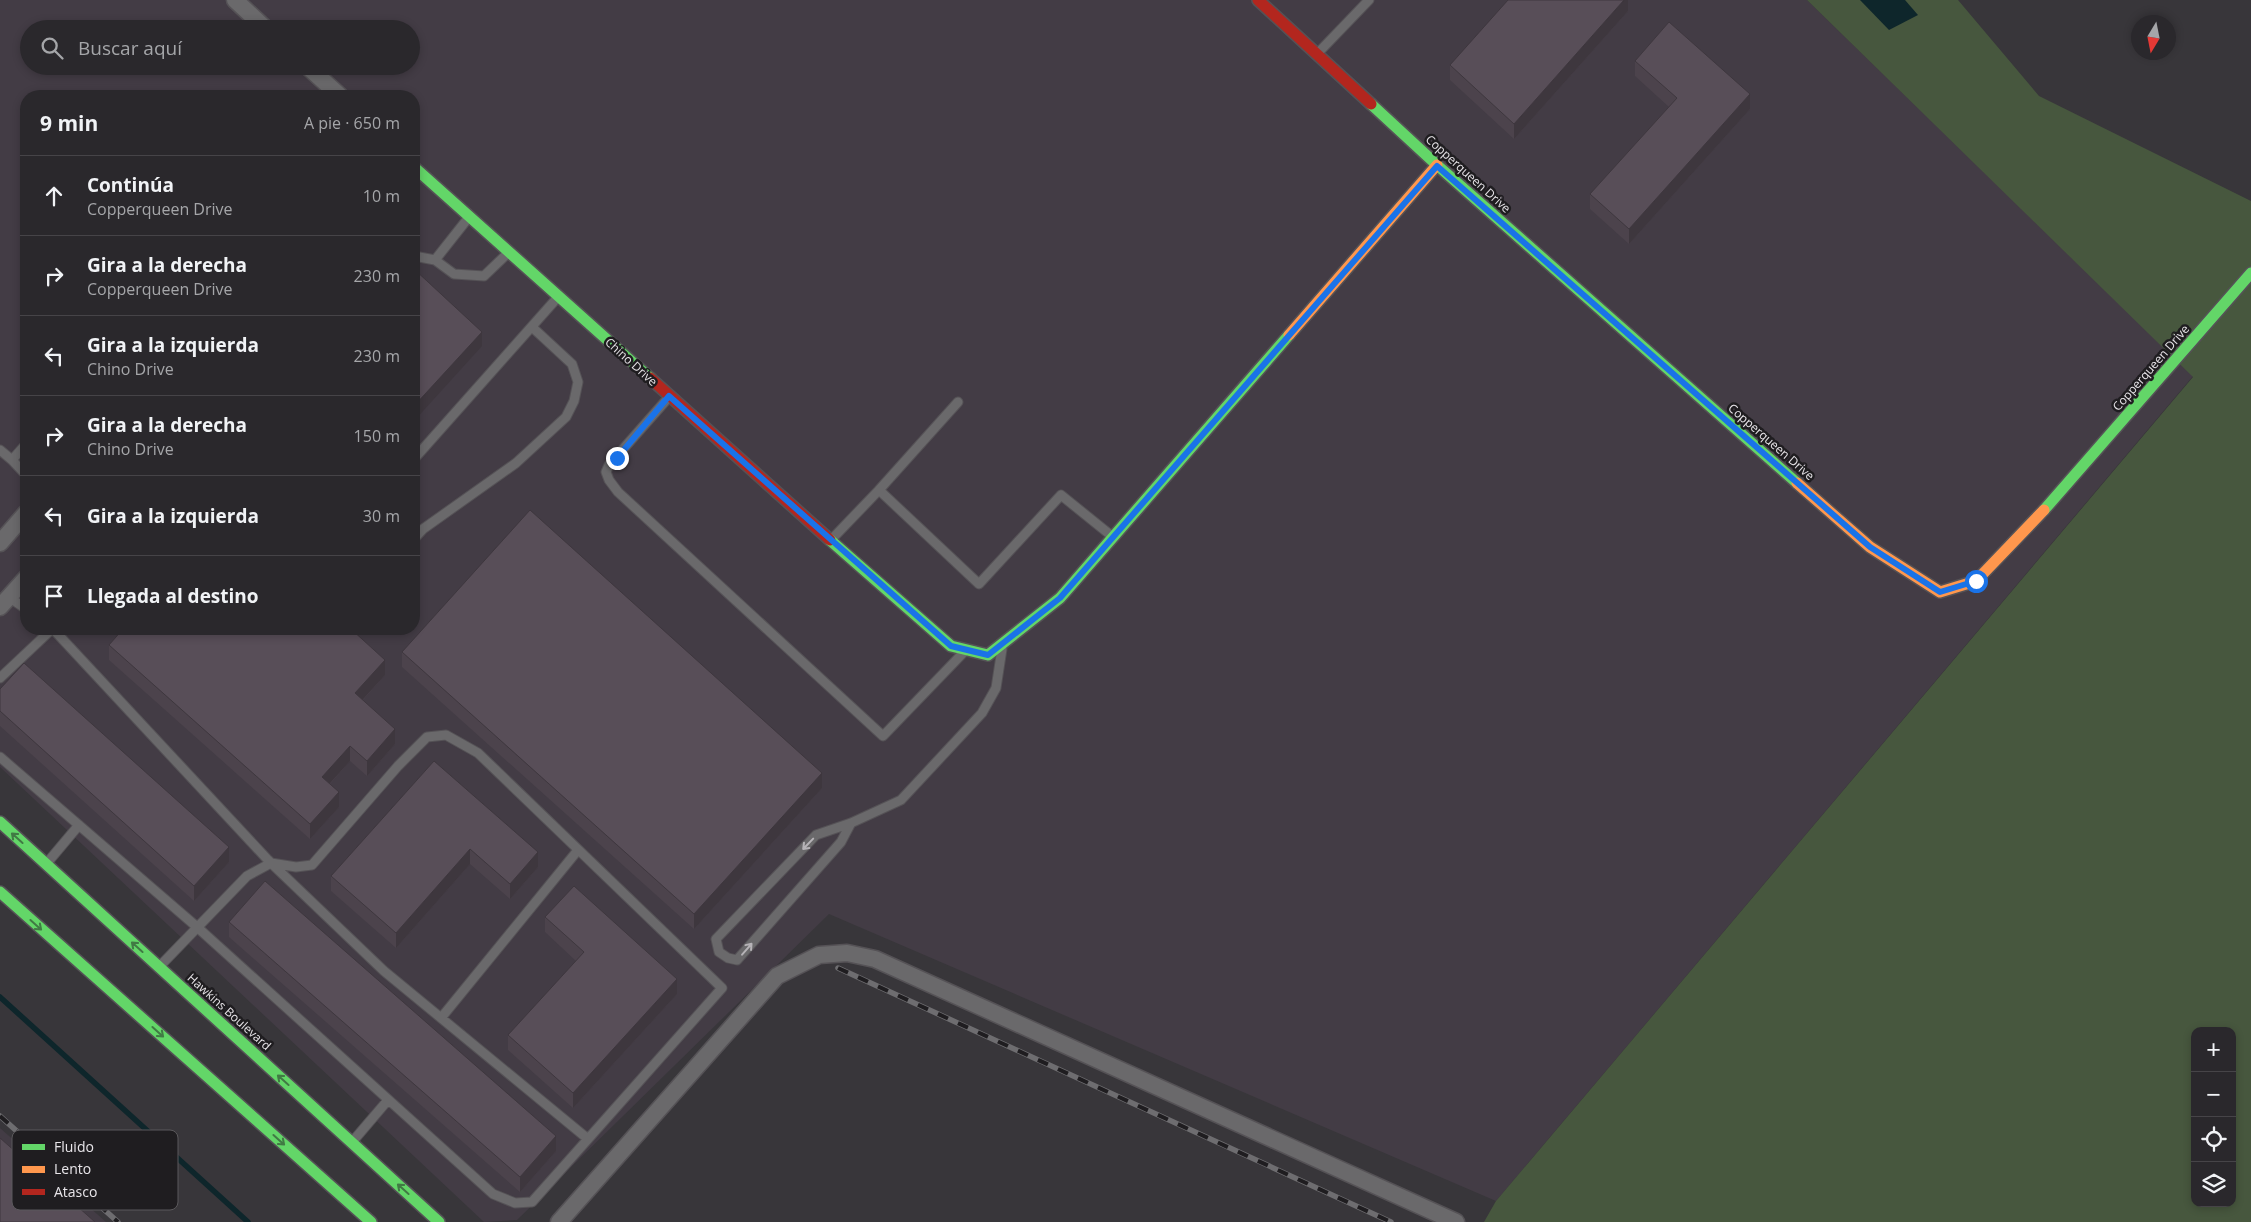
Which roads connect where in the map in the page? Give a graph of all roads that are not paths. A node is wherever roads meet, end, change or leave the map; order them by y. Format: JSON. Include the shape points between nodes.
{"nodes":[{"id":1,"x":236,"y":0,"type":"edge"},
{"id":2,"x":1258,"y":0,"type":"edge"},
{"id":3,"x":1369,"y":0,"type":"edge"},
{"id":4,"x":257,"y":20,"type":"edge"},
{"id":5,"x":1317,"y":54,"type":"junction"},
{"id":6,"x":317,"y":75,"type":"edge"},
{"id":7,"x":333,"y":90,"type":"edge"},
{"id":8,"x":1437,"y":166,"type":"junction"},
{"id":9,"x":420,"y":172,"type":"edge"},
{"id":10,"x":469,"y":217,"type":"junction"},
{"id":11,"x":509,"y":252,"type":"junction"},
{"id":12,"x":420,"y":257,"type":"edge"},
{"id":13,"x":435,"y":260,"type":"junction"},
{"id":14,"x":2251,"y":273,"type":"edge"},
{"id":15,"x":558,"y":297,"type":"junction"},
{"id":16,"x":532,"y":327,"type":"junction"},
{"id":17,"x":669,"y":396,"type":"junction"},
{"id":18,"x":958,"y":402,"type":"dead end"},
{"id":19,"x":0,"y":450,"type":"edge"},
{"id":20,"x":20,"y":451,"type":"edge"},
{"id":21,"x":420,"y":452,"type":"edge"},
{"id":22,"x":12,"y":460,"type":"junction"},
{"id":23,"x":20,"y":469,"type":"edge"},
{"id":24,"x":879,"y":490,"type":"junction"},
{"id":25,"x":20,"y":521,"type":"edge"},
{"id":26,"x":420,"y":532,"type":"edge"},
{"id":27,"x":1113,"y":537,"type":"junction"},
{"id":28,"x":830,"y":540,"type":"junction"},
{"id":29,"x":0,"y":543,"type":"edge"},
{"id":30,"x":20,"y":585,"type":"edge"},
{"id":31,"x":4,"y":602,"type":"edge"},
{"id":32,"x":20,"y":607,"type":"edge"},
{"id":33,"x":46,"y":635,"type":"edge"},
{"id":34,"x":58,"y":635,"type":"edge"},
{"id":35,"x":1002,"y":643,"type":"junction"},
{"id":36,"x":966,"y":650,"type":"junction"},
{"id":37,"x":0,"y":678,"type":"edge"},
{"id":38,"x":0,"y":757,"type":"edge"},
{"id":39,"x":0,"y":822,"type":"edge"},
{"id":40,"x":851,"y":823,"type":"junction"},
{"id":41,"x":79,"y":826,"type":"junction"},
{"id":42,"x":578,"y":850,"type":"junction"},
{"id":43,"x":271,"y":863,"type":"junction"},
{"id":44,"x":46,"y":864,"type":"junction"},
{"id":45,"x":0,"y":892,"type":"edge"},
{"id":46,"x":197,"y":927,"type":"junction"},
{"id":47,"x":159,"y":967,"type":"junction"},
{"id":48,"x":441,"y":1018,"type":"junction"},
{"id":49,"x":388,"y":1100,"type":"junction"},
{"id":50,"x":588,"y":1138,"type":"junction"},
{"id":51,"x":352,"y":1142,"type":"junction"},
{"id":52,"x":372,"y":1222,"type":"edge"},
{"id":53,"x":439,"y":1222,"type":"edge"},
{"id":54,"x":559,"y":1222,"type":"edge"},
{"id":55,"x":1456,"y":1222,"type":"edge"}],
"edges":[{"from":1,"to":4,"type":"street"},
{"from":2,"to":5,"type":"street","name":"Copperqueen Drive"},
{"from":3,"to":5,"type":"lane"},
{"from":5,"to":8,"type":"street","name":"Copperqueen Drive"},
{"from":6,"to":7,"type":"street"},
{"from":8,"to":14,"type":"street","name":"Copperqueen Drive","via":[[1870,547],[1940,592],[1976,581],[2050,506]]},
{"from":8,"to":27,"type":"street","name":"Chino Drive"},
{"from":9,"to":10,"type":"street","name":"Chino Drive"},
{"from":10,"to":11,"type":"street","name":"Chino Drive"},
{"from":10,"to":13,"type":"lane"},
{"from":11,"to":13,"type":"lane","via":[[484,276],[454,274]]},
{"from":11,"to":15,"type":"street","name":"Chino Drive"},
{"from":12,"to":13,"type":"lane"},
{"from":15,"to":16,"type":"lane"},
{"from":15,"to":17,"type":"street","name":"Chino Drive"},
{"from":16,"to":21,"type":"lane"},
{"from":16,"to":26,"type":"lane","via":[[572,364],[578,382],[566,417],[516,462]]},
{"from":17,"to":28,"type":"street","name":"Chino Drive"},
{"from":17,"to":36,"type":"lane","via":[[609,466],[606,472],[609,480],[883,736]]},
{"from":18,"to":24,"type":"lane"},
{"from":19,"to":22,"type":"lane"},
{"from":20,"to":22,"type":"lane"},
{"from":22,"to":23,"type":"lane"},
{"from":24,"to":27,"type":"lane","via":[[980,584],[1061,495]]},
{"from":24,"to":28,"type":"lane"},
{"from":25,"to":29,"type":"street"},
{"from":27,"to":35,"type":"street","name":"Chino Drive","via":[[1060,598]]},
{"from":28,"to":36,"type":"street","name":"Chino Drive","via":[[951,646]]},
{"from":30,"to":31,"type":"street"},
{"from":31,"to":32,"type":"lane"},
{"from":33,"to":37,"type":"lane"},
{"from":34,"to":43,"type":"lane"},
{"from":35,"to":36,"type":"street","name":"Chino Drive","via":[[988,655]]},
{"from":35,"to":40,"type":"lane","via":[[996,688],[982,713],[901,800]]},
{"from":38,"to":41,"type":"lane"},
{"from":44,"to":39,"type":"street","name":"Hawkins Boulevard","one_way":true},
{"from":40,"to":40,"type":"lane","one_way":true,"via":[[816,835],[716,939],[719,952],[737,960],[841,842]]},
{"from":41,"to":44,"type":"lane"},
{"from":41,"to":46,"type":"lane"},
{"from":42,"to":43,"type":"lane","via":[[478,753],[446,735],[427,737],[312,865],[296,867]]},
{"from":42,"to":48,"type":"lane"},
{"from":42,"to":50,"type":"lane","via":[[722,988]]},
{"from":43,"to":46,"type":"lane","via":[[247,876]]},
{"from":43,"to":48,"type":"lane","via":[[384,971]]},
{"from":47,"to":44,"type":"street","name":"Hawkins Boulevard","one_way":true},
{"from":45,"to":52,"type":"street","one_way":true},
{"from":46,"to":47,"type":"lane"},
{"from":46,"to":49,"type":"lane"},
{"from":51,"to":47,"type":"street","name":"Hawkins Boulevard","one_way":true},
{"from":48,"to":50,"type":"lane"},
{"from":49,"to":50,"type":"lane","via":[[493,1194],[515,1204],[532,1202]]},
{"from":49,"to":51,"type":"lane"},
{"from":53,"to":51,"type":"street","name":"Hawkins Boulevard","one_way":true},
{"from":54,"to":55,"type":"street","via":[[777,976],[819,955],[847,954],[875,959]]}]}
